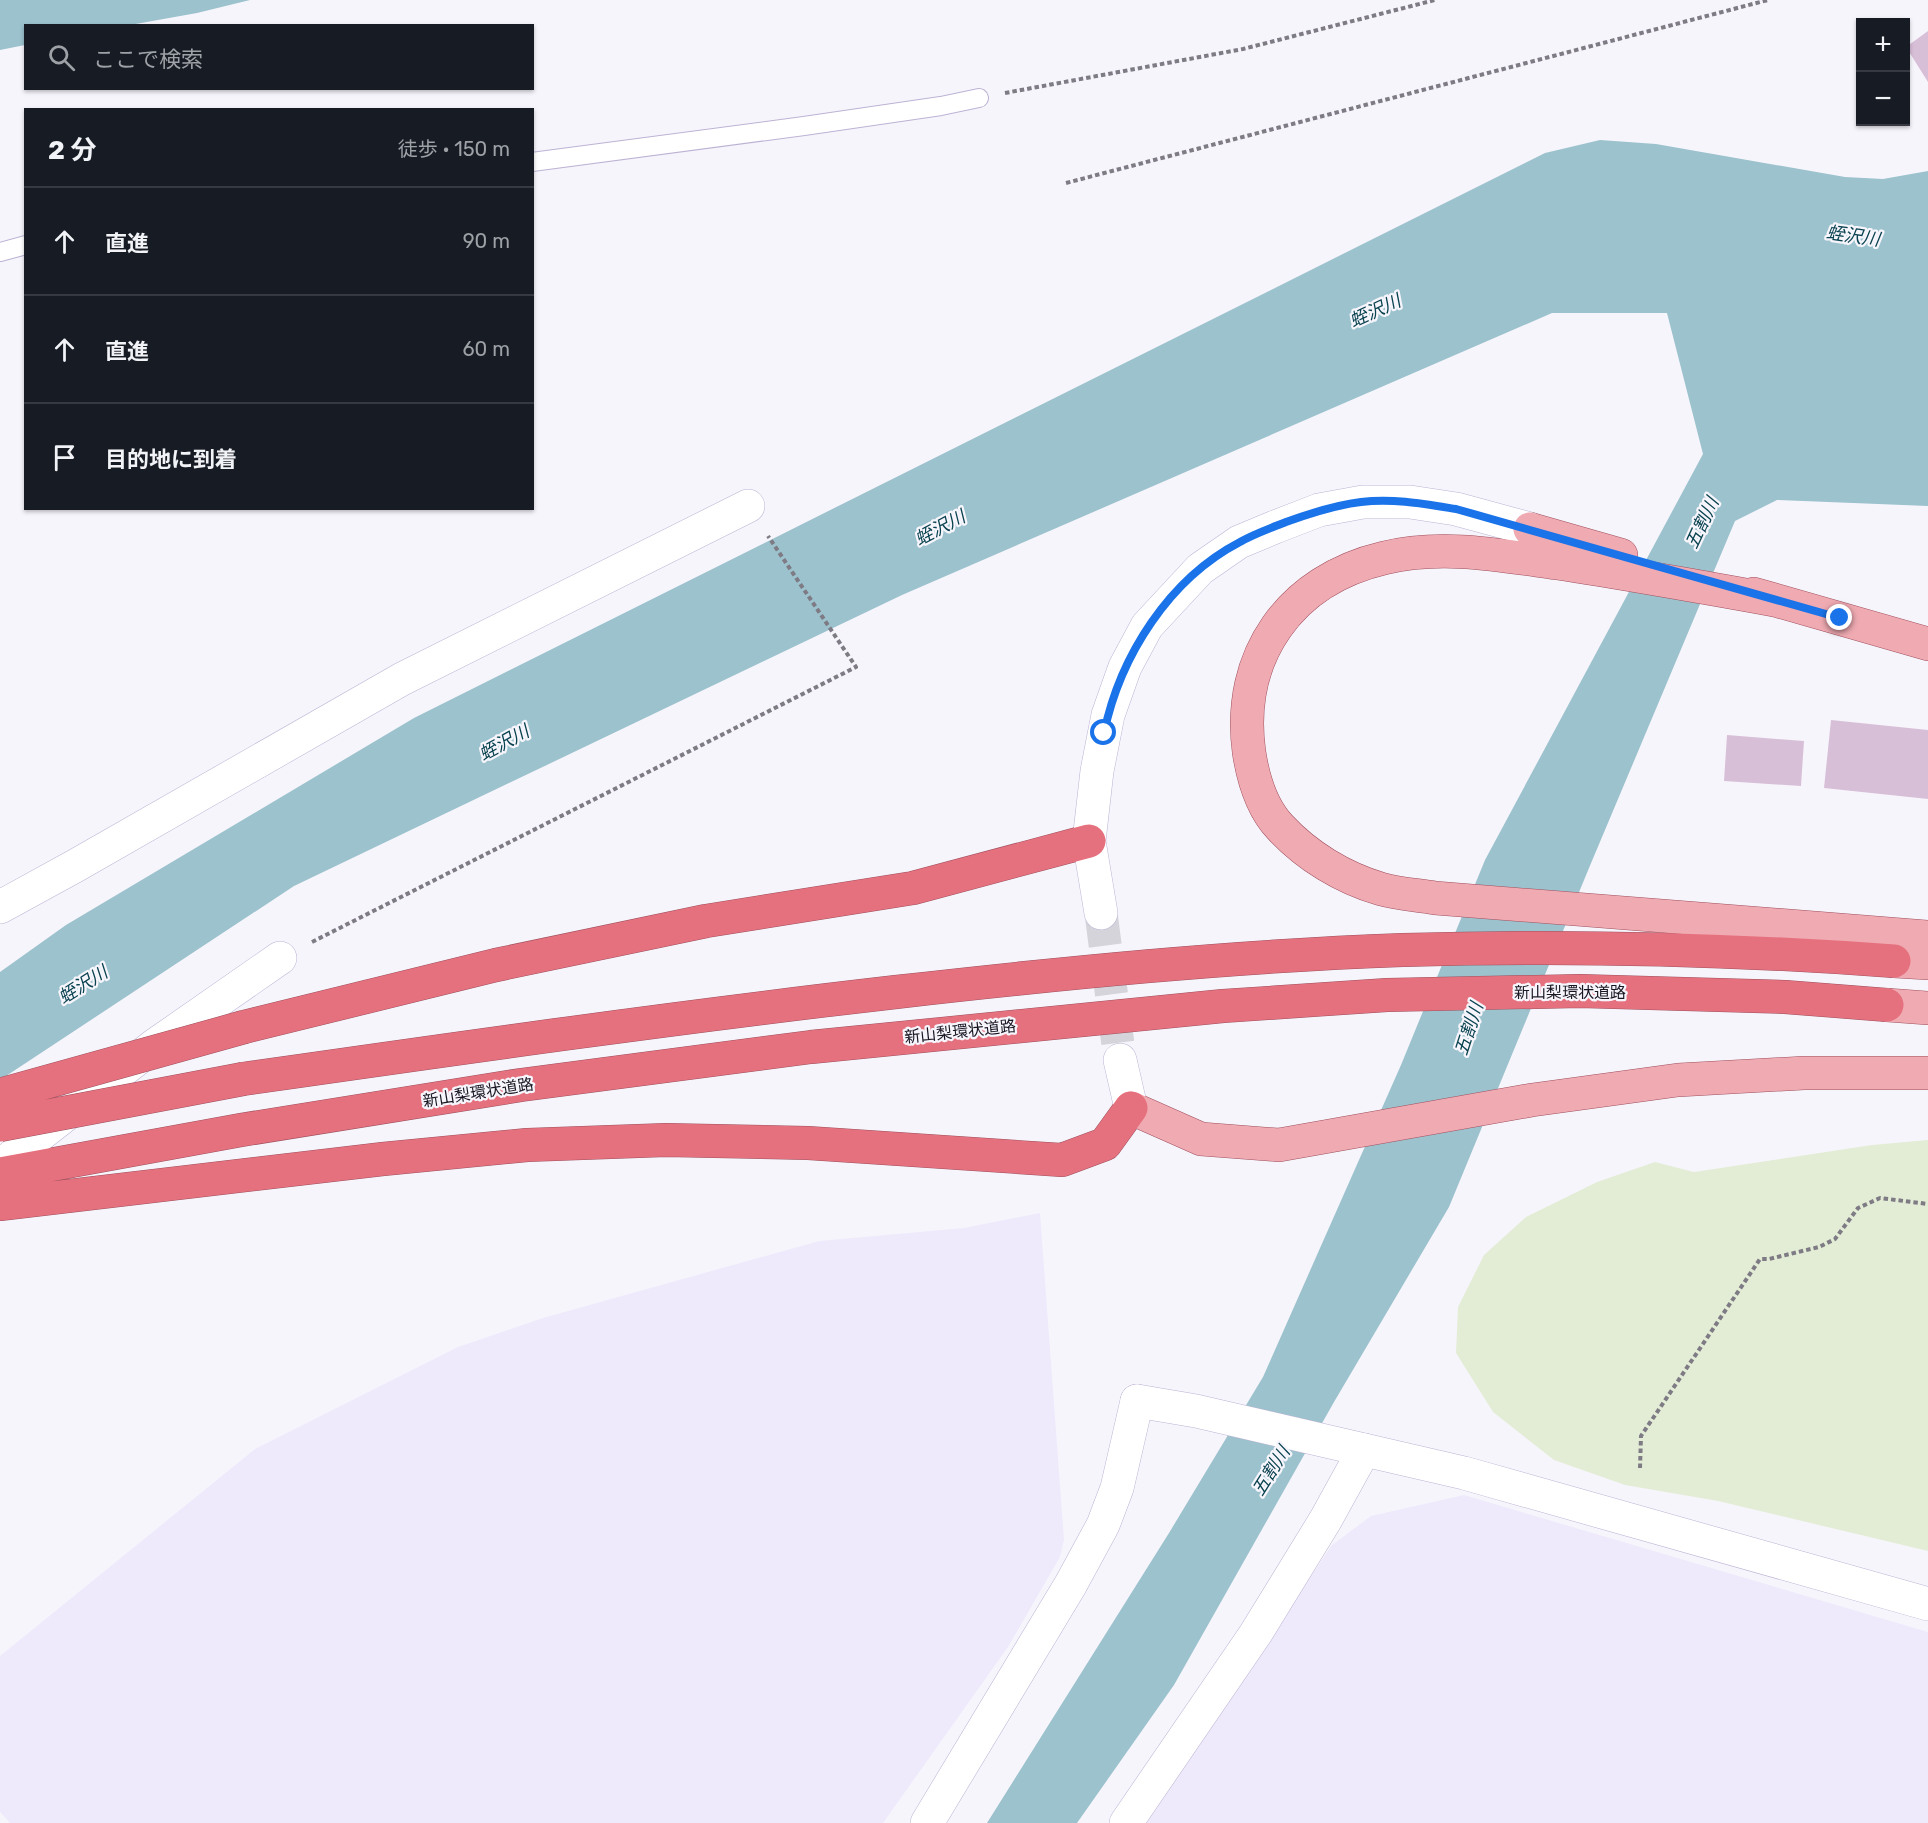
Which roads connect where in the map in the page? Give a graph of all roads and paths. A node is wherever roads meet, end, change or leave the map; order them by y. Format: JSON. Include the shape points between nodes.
{"nodes":[{"id":1,"x":1435,"y":0,"type":"edge"},
{"id":2,"x":1768,"y":0,"type":"edge"},
{"id":3,"x":979,"y":98,"type":"joint"},
{"id":4,"x":534,"y":162,"type":"edge"},
{"id":5,"x":1066,"y":183,"type":"dead end"},
{"id":6,"x":24,"y":246,"type":"edge"},
{"id":7,"x":0,"y":252,"type":"edge"},
{"id":8,"x":748,"y":506,"type":"joint"},
{"id":9,"x":1530,"y":529,"type":"joint"},
{"id":10,"x":1604,"y":560,"type":"junction"},
{"id":11,"x":1928,"y":644,"type":"edge"},
{"id":12,"x":1089,"y":841,"type":"junction"},
{"id":13,"x":0,"y":907,"type":"edge"},
{"id":14,"x":1101,"y":913,"type":"tunnel mouth"},
{"id":15,"x":1928,"y":938,"type":"edge"},
{"id":16,"x":280,"y":958,"type":"joint"},
{"id":17,"x":1894,"y":961,"type":"joint"},
{"id":18,"x":1928,"y":963,"type":"edge"},
{"id":19,"x":1887,"y":1005,"type":"joint"},
{"id":20,"x":1928,"y":1008,"type":"edge"},
{"id":21,"x":1120,"y":1060,"type":"tunnel mouth"},
{"id":22,"x":1928,"y":1073,"type":"edge"},
{"id":23,"x":0,"y":1095,"type":"edge"},
{"id":24,"x":1131,"y":1107,"type":"junction"},
{"id":25,"x":0,"y":1125,"type":"edge"},
{"id":26,"x":0,"y":1166,"type":"edge"},
{"id":27,"x":0,"y":1174,"type":"edge"},
{"id":28,"x":0,"y":1204,"type":"edge"},
{"id":29,"x":1928,"y":1204,"type":"edge"},
{"id":30,"x":1353,"y":1448,"type":"junction"},
{"id":31,"x":1640,"y":1468,"type":"dead end"},
{"id":32,"x":1928,"y":1604,"type":"edge"},
{"id":33,"x":927,"y":1823,"type":"edge"},
{"id":34,"x":1126,"y":1823,"type":"edge"}],
"edges":[{"from":1,"to":3,"type":"path","via":[[1243,49]]},
{"from":2,"to":5,"type":"path"},
{"from":3,"to":4,"type":"lane"},
{"from":6,"to":7,"type":"lane"},
{"from":8,"to":13,"type":"street","via":[[402,679]]},
{"from":8,"to":16,"type":"path","via":[[856,667]]},
{"from":9,"to":10,"type":"main road"},
{"from":9,"to":12,"type":"street","via":[[1456,509],[1410,502],[1363,501],[1319,510],[1239,542],[1200,569],[1147,626],[1125,667],[1108,715]]},
{"from":10,"to":11,"type":"main road","via":[[1774,600]]},
{"from":10,"to":15,"type":"main road","via":[[1420,551],[1347,570],[1290,609],[1270,635],[1255,665],[1247,734],[1260,796],[1279,826],[1306,851],[1339,873],[1381,889],[1435,898]]},
{"from":12,"to":14,"type":"street"},
{"from":12,"to":23,"type":"highway","bridge":true,"via":[[913,888],[671,928],[496,965],[244,1027]]},
{"from":16,"to":26,"type":"street","via":[[155,1045]]},
{"from":17,"to":18,"type":"main road"},
{"from":17,"to":25,"type":"highway","bridge":true,"via":[[1597,947],[1401,950],[1224,960],[1012,979],[522,1039],[243,1079]]},
{"from":19,"to":20,"type":"main road","name":"新山梨環状道路"},
{"from":19,"to":27,"type":"highway","name":"新山梨環状道路","via":[[1785,997],[1580,991],[1387,995],[1211,1007],[811,1047],[521,1085]]},
{"from":21,"to":24,"type":"street"},
{"from":22,"to":24,"type":"main road","via":[[1804,1073],[1678,1080],[1532,1100],[1279,1145],[1201,1139]]},
{"from":24,"to":28,"type":"highway","via":[[1105,1144],[1062,1160],[808,1143],[666,1140],[527,1145]]},
{"from":29,"to":31,"type":"path","via":[[1880,1198],[1858,1208],[1835,1239],[1819,1247],[1760,1259],[1641,1436]]},
{"from":30,"to":32,"type":"street","via":[[1464,1473]]},
{"from":30,"to":33,"type":"street","via":[[1137,1401],[1117,1488],[1103,1525]]},
{"from":30,"to":34,"type":"street","via":[[1326,1519],[1256,1633]]}]}
